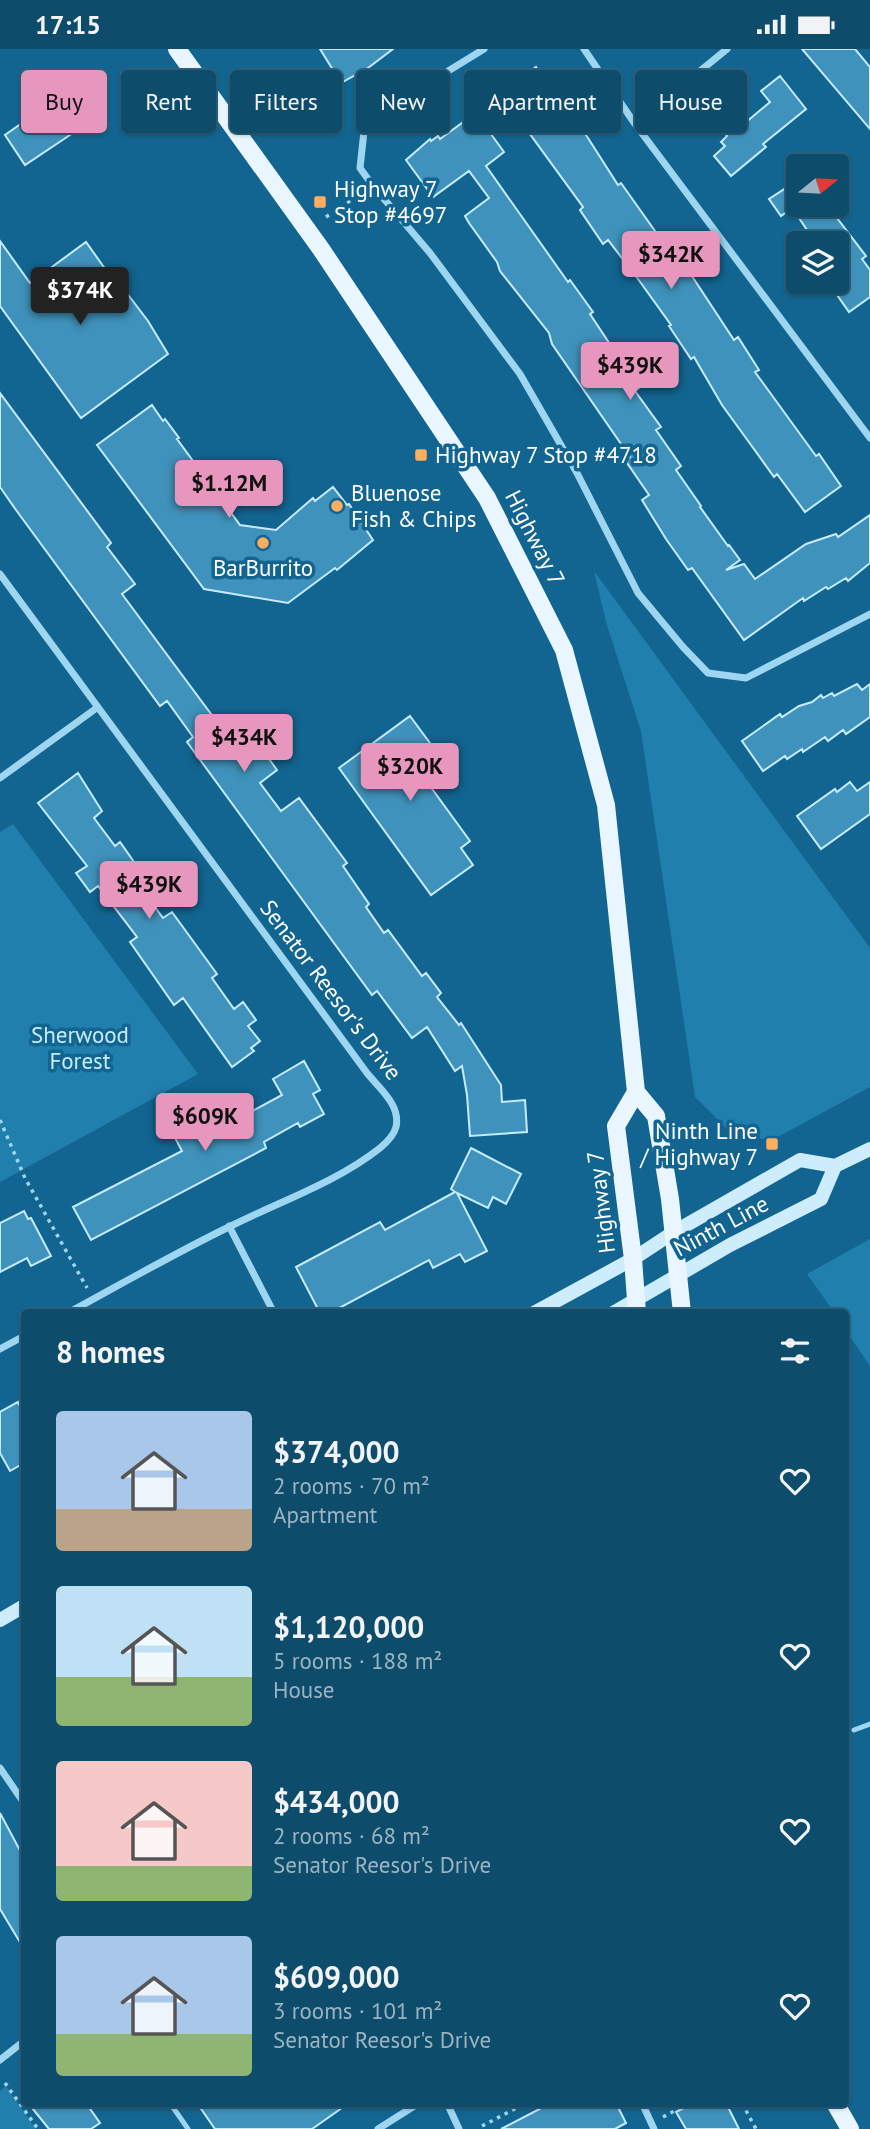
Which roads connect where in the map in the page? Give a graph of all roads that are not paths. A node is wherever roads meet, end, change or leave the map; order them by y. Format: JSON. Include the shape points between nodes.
{"nodes":[{"id":1,"x":177,"y":49,"type":"edge"},
{"id":2,"x":484,"y":49,"type":"edge"},
{"id":3,"x":584,"y":49,"type":"edge"},
{"id":4,"x":727,"y":49,"type":"edge"},
{"id":5,"x":701,"y":70,"type":"edge"},
{"id":6,"x":635,"y":124,"type":"edge"},
{"id":7,"x":642,"y":133,"type":"edge"},
{"id":8,"x":870,"y":438,"type":"edge"},
{"id":9,"x":0,"y":575,"type":"edge"},
{"id":10,"x":870,"y":614,"type":"edge"},
{"id":11,"x":98,"y":707,"type":"junction"},
{"id":12,"x":0,"y":778,"type":"edge"},
{"id":13,"x":636,"y":1092,"type":"junction"},
{"id":14,"x":870,"y":1149,"type":"edge"},
{"id":15,"x":835,"y":1166,"type":"junction"},
{"id":16,"x":229,"y":1227,"type":"junction"},
{"id":17,"x":674,"y":1232,"type":"junction"},
{"id":18,"x":633,"y":1259,"type":"junction"},
{"id":19,"x":679,"y":1274,"type":"junction"},
{"id":20,"x":636,"y":1307,"type":"edge"},
{"id":21,"x":75,"y":1309,"type":"edge"},
{"id":22,"x":272,"y":1309,"type":"edge"},
{"id":23,"x":541,"y":1309,"type":"edge"},
{"id":24,"x":682,"y":1309,"type":"edge"},
{"id":25,"x":21,"y":1338,"type":"edge"},
{"id":26,"x":0,"y":1349,"type":"edge"},
{"id":27,"x":21,"y":1608,"type":"edge"},
{"id":28,"x":0,"y":1620,"type":"edge"},
{"id":29,"x":870,"y":1724,"type":"edge"},
{"id":30,"x":854,"y":1730,"type":"dead end"},
{"id":31,"x":0,"y":1768,"type":"edge"},
{"id":32,"x":21,"y":1799,"type":"edge"},
{"id":33,"x":21,"y":2043,"type":"edge"},
{"id":34,"x":0,"y":2060,"type":"edge"},
{"id":35,"x":173,"y":2107,"type":"edge"},
{"id":36,"x":413,"y":2107,"type":"edge"},
{"id":37,"x":449,"y":2107,"type":"edge"},
{"id":38,"x":644,"y":2107,"type":"edge"},
{"id":39,"x":837,"y":2107,"type":"edge"},
{"id":40,"x":188,"y":2129,"type":"edge"},
{"id":41,"x":378,"y":2129,"type":"edge"},
{"id":42,"x":459,"y":2129,"type":"edge"},
{"id":43,"x":654,"y":2129,"type":"edge"},
{"id":44,"x":850,"y":2129,"type":"edge"}],
"edges":[{"from":1,"to":13,"type":"main road","name":"Highway 7","via":[[321,249],[487,498],[564,650],[606,805]]},
{"from":2,"to":10,"type":"street","via":[[365,122],[360,168],[520,374],[578,473],[638,593],[708,673],[746,678]]},
{"from":3,"to":6,"type":"street"},
{"from":4,"to":5,"type":"street"},
{"from":7,"to":8,"type":"street"},
{"from":9,"to":11,"type":"street","name":"Senator Reesor's Drive"},
{"from":11,"to":12,"type":"street"},
{"from":11,"to":16,"type":"street","name":"Senator Reesor's Drive","via":[[392,1102],[396,1127],[380,1148],[341,1173]]},
{"from":13,"to":17,"type":"main road","via":[[656,1115]]},
{"from":13,"to":18,"type":"main road","name":"Highway 7","via":[[616,1126]]},
{"from":14,"to":15,"type":"main road"},
{"from":15,"to":17,"type":"main road","name":"Ninth Line","via":[[800,1160]]},
{"from":15,"to":19,"type":"main road","name":"Ninth Line","via":[[821,1199]]},
{"from":16,"to":21,"type":"street","name":"Senator Reesor's Drive"},
{"from":16,"to":22,"type":"street"},
{"from":17,"to":18,"type":"main road","name":"Ninth Line"},
{"from":17,"to":19,"type":"main road"},
{"from":18,"to":20,"type":"main road","name":"Highway 7"},
{"from":18,"to":23,"type":"main road","name":"Ninth Line"},
{"from":19,"to":20,"type":"main road","name":"Ninth Line"},
{"from":19,"to":24,"type":"main road"},
{"from":25,"to":26,"type":"street"},
{"from":27,"to":28,"type":"main road"},
{"from":29,"to":30,"type":"lane"},
{"from":31,"to":32,"type":"street"},
{"from":33,"to":34,"type":"street"},
{"from":35,"to":40,"type":"lane"},
{"from":36,"to":41,"type":"street"},
{"from":37,"to":42,"type":"street"},
{"from":38,"to":43,"type":"street"},
{"from":39,"to":44,"type":"main road"}]}
